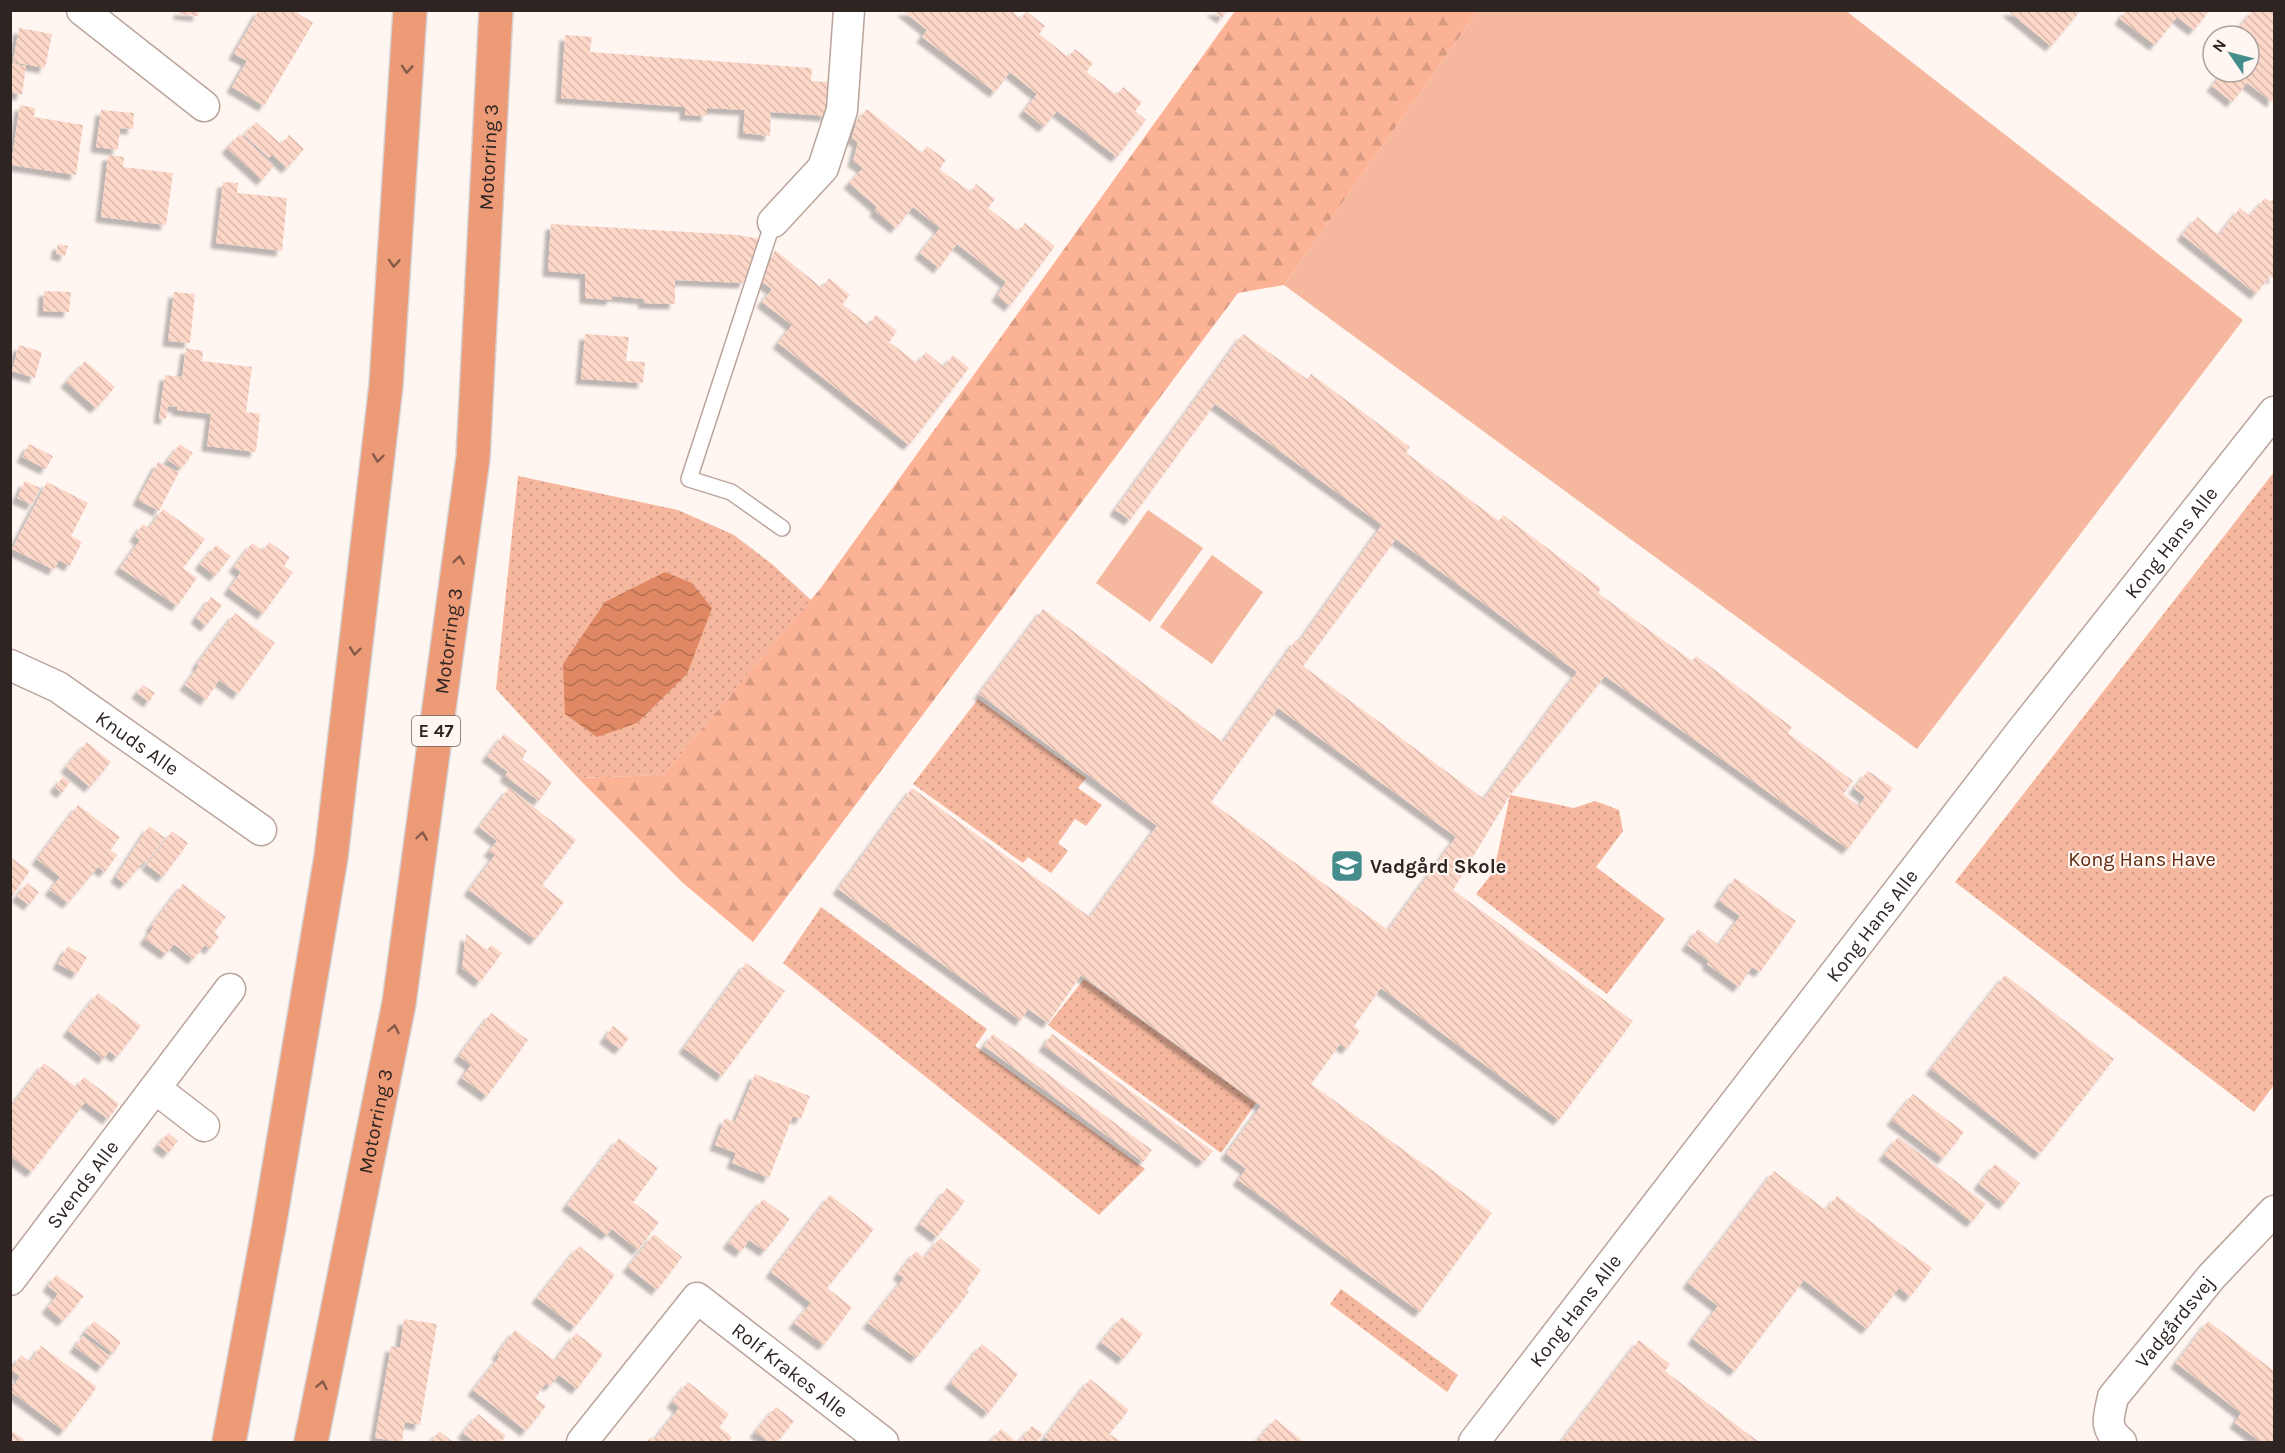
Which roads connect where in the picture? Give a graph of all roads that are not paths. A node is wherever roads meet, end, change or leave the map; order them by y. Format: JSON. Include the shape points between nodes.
{"nodes":[{"id":1,"x":82,"y":10,"type":"edge"},
{"id":2,"x":410,"y":10,"type":"edge"},
{"id":3,"x":496,"y":10,"type":"edge"},
{"id":4,"x":849,"y":10,"type":"edge"},
{"id":5,"x":204,"y":106,"type":"dead end"},
{"id":6,"x":774,"y":222,"type":"joint"},
{"id":7,"x":2274,"y":412,"type":"edge"},
{"id":8,"x":782,"y":528,"type":"dead end"},
{"id":9,"x":10,"y":665,"type":"edge"},
{"id":10,"x":261,"y":830,"type":"dead end"},
{"id":11,"x":230,"y":989,"type":"dead end"},
{"id":12,"x":156,"y":1089,"type":"junction"},
{"id":13,"x":204,"y":1126,"type":"dead end"},
{"id":14,"x":2274,"y":1210,"type":"edge"},
{"id":15,"x":10,"y":1280,"type":"edge"},
{"id":16,"x":229,"y":1443,"type":"edge"},
{"id":17,"x":311,"y":1443,"type":"edge"},
{"id":18,"x":582,"y":1443,"type":"edge"},
{"id":19,"x":883,"y":1443,"type":"edge"},
{"id":20,"x":1473,"y":1443,"type":"edge"},
{"id":21,"x":2121,"y":1443,"type":"edge"}],
"edges":[{"from":1,"to":5,"type":"street"},
{"from":2,"to":16,"type":"highway","one_way":true,"via":[[386,385],[331,857]]},
{"from":17,"to":3,"type":"highway","name":"Motorring 3","number":"E 47","one_way":true,"via":[[399,1003],[473,458]]},
{"from":4,"to":6,"type":"street","via":[[842,110],[823,168]]},
{"from":6,"to":8,"type":"lane","via":[[689,478],[731,492]]},
{"from":7,"to":20,"type":"street","name":"Kong Hans Alle"},
{"from":9,"to":10,"type":"street","name":"Knuds Alle","via":[[58,687]]},
{"from":11,"to":12,"type":"street","name":"Svends Alle"},
{"from":12,"to":13,"type":"street"},
{"from":12,"to":15,"type":"street","name":"Svends Alle"},
{"from":14,"to":21,"type":"street","name":"Vadgårdsvej","via":[[2212,1276],[2113,1398],[2107,1423]]},
{"from":18,"to":19,"type":"street","name":"Rolf Krakes Alle","via":[[697,1298]]}]}
